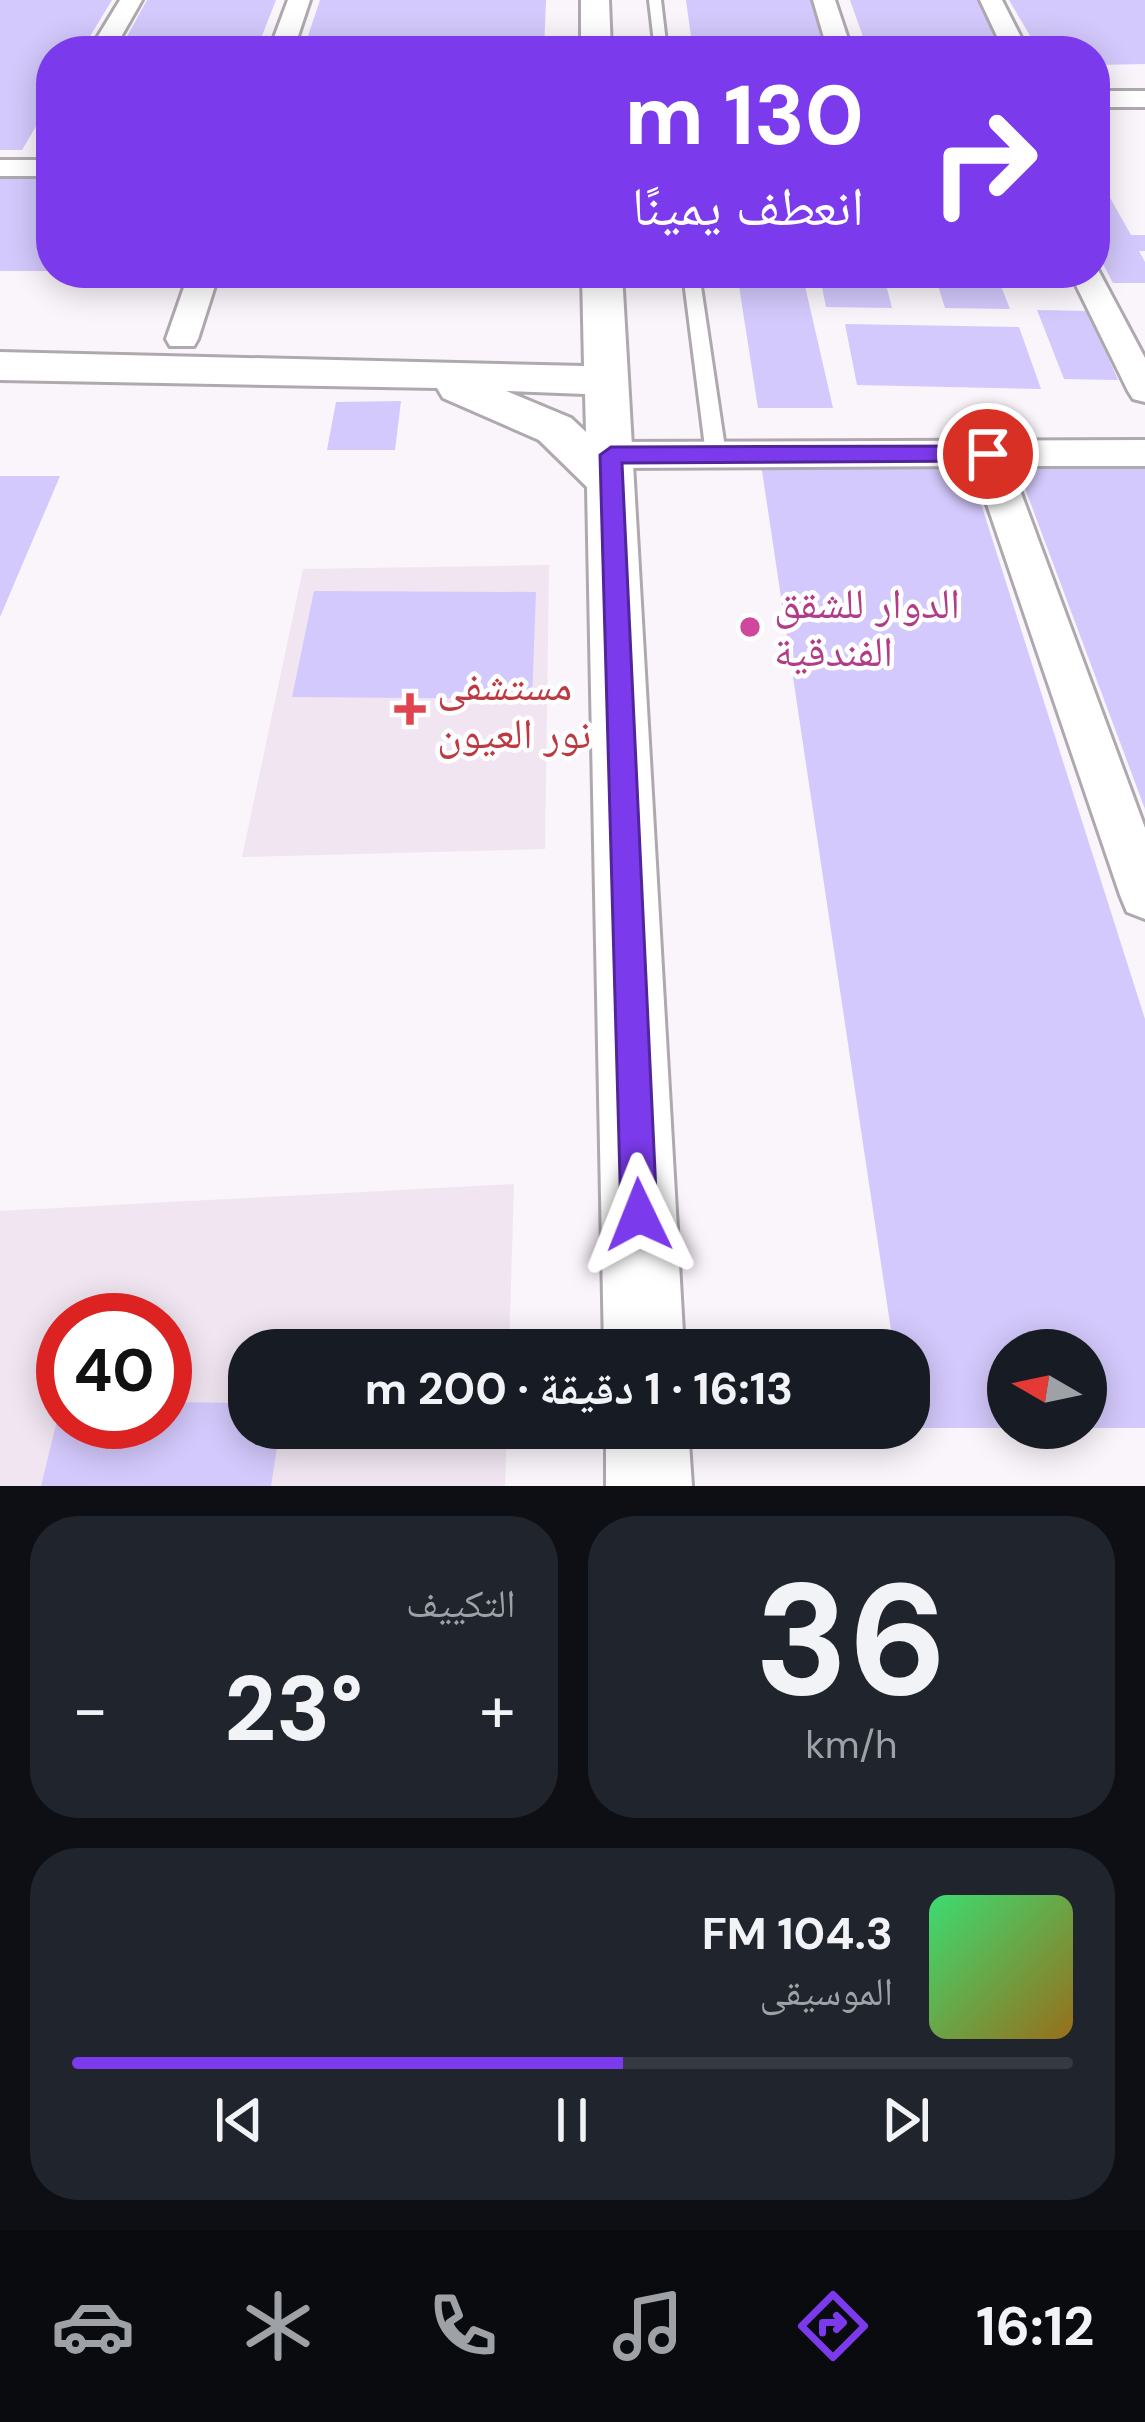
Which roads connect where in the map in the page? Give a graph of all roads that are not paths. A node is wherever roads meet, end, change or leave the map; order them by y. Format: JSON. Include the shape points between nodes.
{"nodes":[{"id":1,"x":131,"y":0,"type":"edge"},
{"id":2,"x":299,"y":0,"type":"edge"},
{"id":3,"x":595,"y":0,"type":"edge"},
{"id":4,"x":655,"y":0,"type":"edge"},
{"id":5,"x":824,"y":0,"type":"edge"},
{"id":6,"x":991,"y":0,"type":"edge"},
{"id":7,"x":110,"y":36,"type":"edge"},
{"id":8,"x":286,"y":36,"type":"edge"},
{"id":9,"x":596,"y":36,"type":"edge"},
{"id":10,"x":660,"y":36,"type":"edge"},
{"id":11,"x":835,"y":36,"type":"edge"},
{"id":12,"x":1009,"y":36,"type":"edge"},
{"id":13,"x":1145,"y":99,"type":"edge"},
{"id":14,"x":1110,"y":100,"type":"edge"},
{"id":15,"x":0,"y":168,"type":"edge"},
{"id":16,"x":36,"y":168,"type":"edge"},
{"id":17,"x":200,"y":288,"type":"edge"},
{"id":18,"x":602,"y":288,"type":"edge"},
{"id":19,"x":693,"y":288,"type":"edge"},
{"id":20,"x":1092,"y":288,"type":"edge"},
{"id":21,"x":0,"y":338,"type":"edge"},
{"id":22,"x":182,"y":339,"type":"junction"},
{"id":23,"x":602,"y":360,"type":"junction"},
{"id":24,"x":0,"y":366,"type":"edge"},
{"id":25,"x":421,"y":373,"type":"junction"},
{"id":26,"x":1145,"y":391,"type":"edge"},
{"id":27,"x":1145,"y":453,"type":"edge"},
{"id":28,"x":988,"y":454,"type":"junction"},
{"id":29,"x":716,"y":455,"type":"junction"},
{"id":30,"x":612,"y":470,"type":"junction"},
{"id":31,"x":1145,"y":895,"type":"edge"},
{"id":32,"x":643,"y":1329,"type":"edge"},
{"id":33,"x":648,"y":1449,"type":"edge"},
{"id":34,"x":650,"y":1486,"type":"edge"}],
"edges":[{"from":1,"to":7,"type":"street"},
{"from":2,"to":8,"type":"street"},
{"from":3,"to":9,"type":"street"},
{"from":4,"to":10,"type":"lane"},
{"from":5,"to":11,"type":"street"},
{"from":6,"to":12,"type":"street"},
{"from":13,"to":14,"type":"street"},
{"from":15,"to":16,"type":"street"},
{"from":17,"to":22,"type":"street"},
{"from":18,"to":23,"type":"street"},
{"from":19,"to":29,"type":"lane"},
{"from":20,"to":26,"type":"street"},
{"from":21,"to":22,"type":"street"},
{"from":22,"to":23,"type":"street"},
{"from":23,"to":25,"type":"street"},
{"from":23,"to":30,"type":"street"},
{"from":24,"to":25,"type":"street"},
{"from":25,"to":30,"type":"street","via":[[555,429]]},
{"from":27,"to":28,"type":"street"},
{"from":28,"to":29,"type":"street"},
{"from":28,"to":31,"type":"street"},
{"from":29,"to":30,"type":"street"},
{"from":30,"to":32,"type":"street"},
{"from":33,"to":34,"type":"street"}]}
